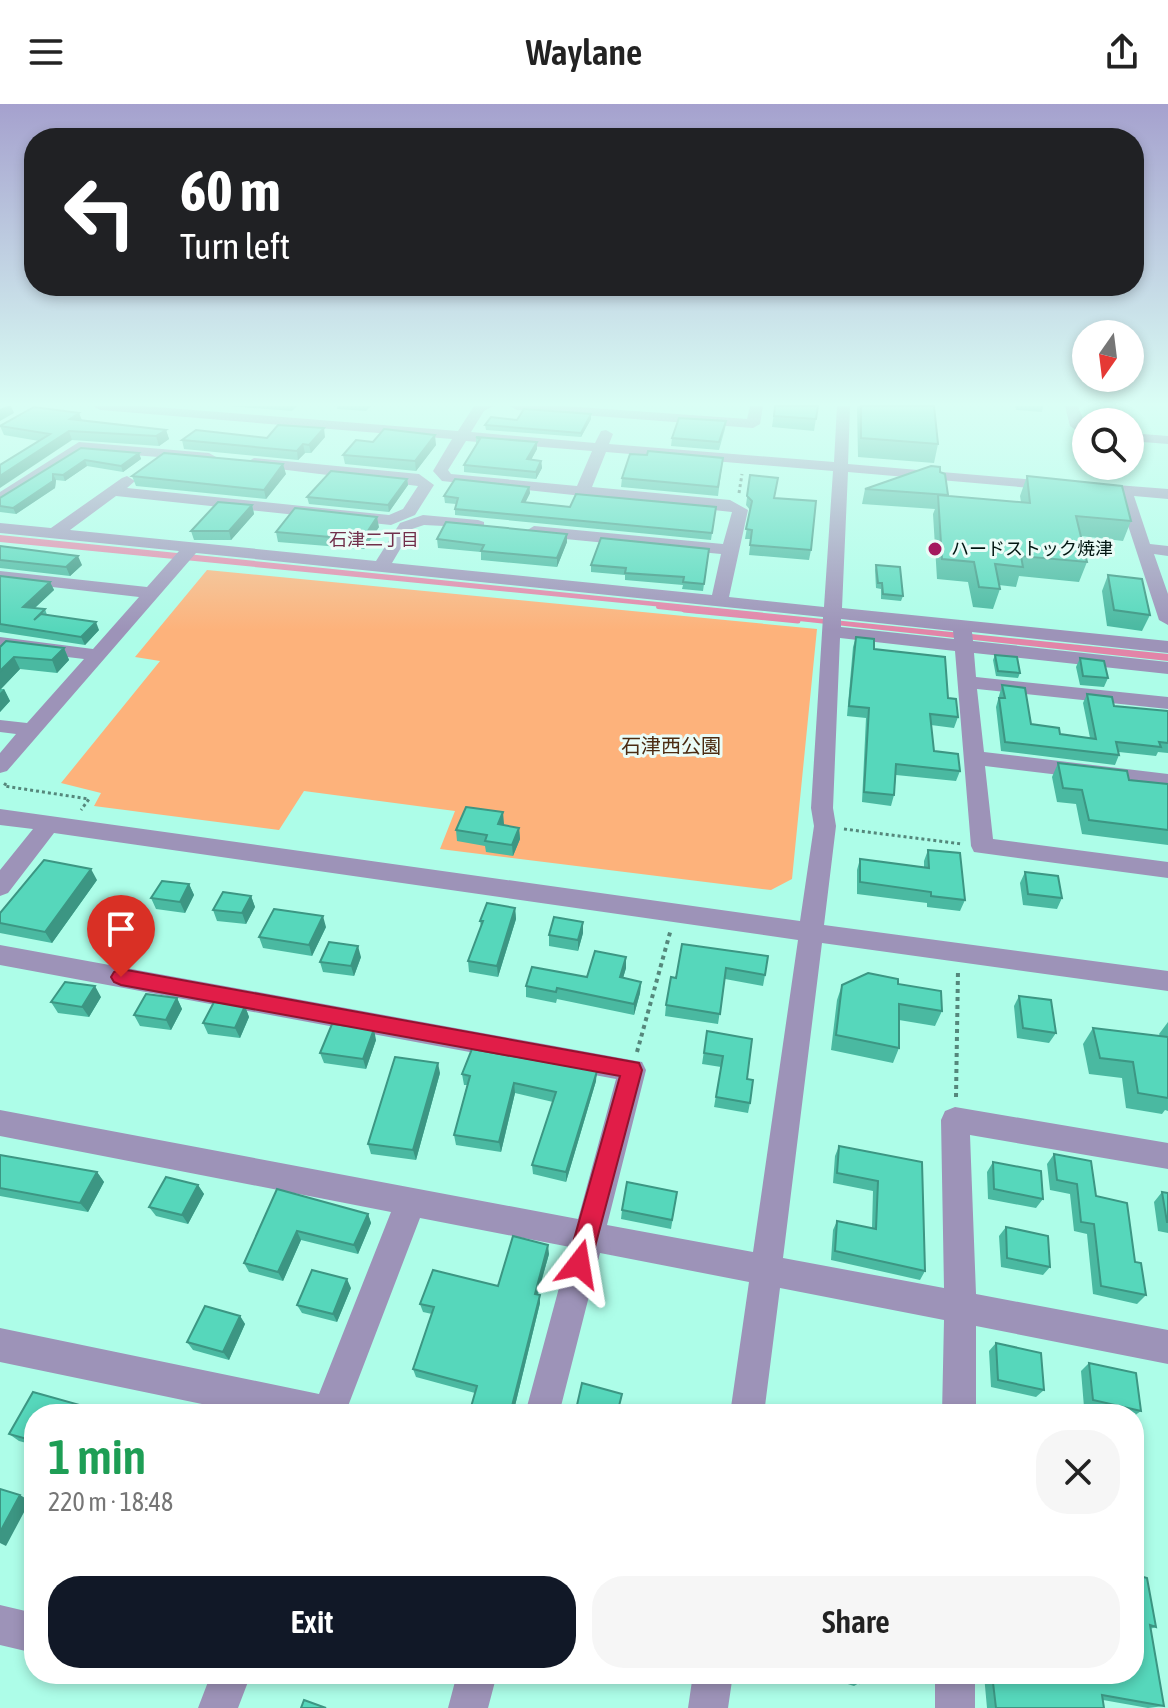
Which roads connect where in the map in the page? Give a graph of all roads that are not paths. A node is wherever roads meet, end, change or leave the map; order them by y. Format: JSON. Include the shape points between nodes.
{"nodes":[{"id":1,"x":27,"y":481,"type":"edge"},
{"id":2,"x":128,"y":481,"type":"edge"},
{"id":3,"x":421,"y":481,"type":"edge"},
{"id":4,"x":477,"y":481,"type":"edge"},
{"id":5,"x":587,"y":481,"type":"edge"},
{"id":6,"x":840,"y":481,"type":"edge"},
{"id":7,"x":1006,"y":481,"type":"edge"},
{"id":8,"x":1124,"y":490,"type":"junction"},
{"id":9,"x":114,"y":491,"type":"junction"},
{"id":10,"x":583,"y":491,"type":"junction"},
{"id":11,"x":1168,"y":494,"type":"edge"},
{"id":12,"x":0,"y":499,"type":"edge"},
{"id":13,"x":0,"y":528,"type":"edge"},
{"id":14,"x":54,"y":534,"type":"junction"},
{"id":15,"x":1144,"y":548,"type":"junction"},
{"id":16,"x":730,"y":550,"type":"junction"},
{"id":17,"x":1168,"y":551,"type":"edge"},
{"id":18,"x":186,"y":554,"type":"junction"},
{"id":19,"x":372,"y":567,"type":"junction"},
{"id":20,"x":0,"y":576,"type":"edge"},
{"id":21,"x":355,"y":583,"type":"dead end"},
{"id":22,"x":152,"y":593,"type":"junction"},
{"id":23,"x":719,"y":602,"type":"junction"},
{"id":24,"x":1168,"y":620,"type":"edge"},
{"id":25,"x":833,"y":622,"type":"junction"},
{"id":26,"x":963,"y":635,"type":"junction"},
{"id":27,"x":0,"y":643,"type":"edge"},
{"id":28,"x":1168,"y":647,"type":"edge"},
{"id":29,"x":99,"y":655,"type":"junction"},
{"id":30,"x":1168,"y":668,"type":"edge"},
{"id":31,"x":968,"y":682,"type":"junction"},
{"id":32,"x":1168,"y":703,"type":"edge"},
{"id":33,"x":0,"y":726,"type":"edge"},
{"id":34,"x":32,"y":730,"type":"junction"},
{"id":35,"x":976,"y":758,"type":"junction"},
{"id":36,"x":7,"y":770,"type":"edge"},
{"id":37,"x":1168,"y":781,"type":"edge"},
{"id":38,"x":0,"y":817,"type":"edge"},
{"id":39,"x":59,"y":826,"type":"junction"},
{"id":40,"x":1168,"y":870,"type":"edge"},
{"id":41,"x":0,"y":887,"type":"edge"},
{"id":42,"x":810,"y":931,"type":"junction"},
{"id":43,"x":0,"y":955,"type":"edge"},
{"id":44,"x":1168,"y":981,"type":"edge"},
{"id":45,"x":0,"y":1123,"type":"edge"},
{"id":46,"x":1168,"y":1156,"type":"edge"},
{"id":47,"x":410,"y":1203,"type":"junction"},
{"id":48,"x":587,"y":1234,"type":"junction"},
{"id":49,"x":765,"y":1270,"type":"junction"},
{"id":50,"x":960,"y":1306,"type":"junction"},
{"id":51,"x":0,"y":1345,"type":"edge"},
{"id":52,"x":1168,"y":1350,"type":"edge"},
{"id":53,"x":285,"y":1404,"type":"edge"},
{"id":54,"x":332,"y":1404,"type":"edge"},
{"id":55,"x":544,"y":1404,"type":"edge"},
{"id":56,"x":748,"y":1404,"type":"edge"},
{"id":57,"x":959,"y":1404,"type":"edge"},
{"id":58,"x":0,"y":1625,"type":"edge"},
{"id":59,"x":24,"y":1631,"type":"edge"},
{"id":60,"x":474,"y":1684,"type":"edge"},
{"id":61,"x":712,"y":1684,"type":"edge"},
{"id":62,"x":955,"y":1684,"type":"edge"},
{"id":63,"x":468,"y":1708,"type":"edge"},
{"id":64,"x":708,"y":1708,"type":"edge"},
{"id":65,"x":955,"y":1708,"type":"edge"}],
"edges":[{"from":1,"to":12,"type":"street"},
{"from":2,"to":9,"type":"street"},
{"from":3,"to":9,"type":"street","via":[[426,485],[409,512],[391,520]]},
{"from":4,"to":10,"type":"street"},
{"from":5,"to":10,"type":"street"},
{"from":6,"to":25,"type":"street"},
{"from":7,"to":8,"type":"street"},
{"from":8,"to":11,"type":"street"},
{"from":8,"to":15,"type":"street"},
{"from":9,"to":14,"type":"street"},
{"from":10,"to":16,"type":"street","via":[[730,505],[740,510]]},
{"from":13,"to":14,"type":"street"},
{"from":14,"to":18,"type":"street"},
{"from":15,"to":17,"type":"street"},
{"from":15,"to":24,"type":"street"},
{"from":16,"to":19,"type":"street","via":[[423,520],[406,526]]},
{"from":16,"to":23,"type":"street"},
{"from":18,"to":19,"type":"street"},
{"from":18,"to":22,"type":"street"},
{"from":19,"to":21,"type":"street"},
{"from":19,"to":23,"type":"street"},
{"from":20,"to":22,"type":"street"},
{"from":22,"to":29,"type":"street"},
{"from":23,"to":25,"type":"street"},
{"from":25,"to":26,"type":"street"},
{"from":25,"to":42,"type":"street","via":[[825,826]]},
{"from":26,"to":28,"type":"street"},
{"from":26,"to":30,"type":"street"},
{"from":26,"to":31,"type":"street"},
{"from":27,"to":29,"type":"street"},
{"from":29,"to":34,"type":"street"},
{"from":31,"to":32,"type":"street"},
{"from":31,"to":35,"type":"street"},
{"from":33,"to":34,"type":"street"},
{"from":34,"to":36,"type":"street"},
{"from":35,"to":37,"type":"street"},
{"from":35,"to":40,"type":"street","via":[[982,846]]},
{"from":38,"to":39,"type":"street"},
{"from":39,"to":41,"type":"street"},
{"from":39,"to":42,"type":"street"},
{"from":42,"to":44,"type":"street"},
{"from":42,"to":49,"type":"street"},
{"from":43,"to":48,"type":"street","via":[[632,1070]]},
{"from":45,"to":47,"type":"street"},
{"from":46,"to":50,"type":"street","via":[[955,1120]]},
{"from":47,"to":48,"type":"street"},
{"from":47,"to":54,"type":"street"},
{"from":48,"to":49,"type":"street"},
{"from":48,"to":55,"type":"street"},
{"from":49,"to":50,"type":"street"},
{"from":49,"to":56,"type":"street"},
{"from":50,"to":52,"type":"street"},
{"from":50,"to":57,"type":"street"},
{"from":51,"to":53,"type":"street"},
{"from":58,"to":59,"type":"street"},
{"from":60,"to":63,"type":"street"},
{"from":61,"to":64,"type":"street"},
{"from":62,"to":65,"type":"street"}]}
